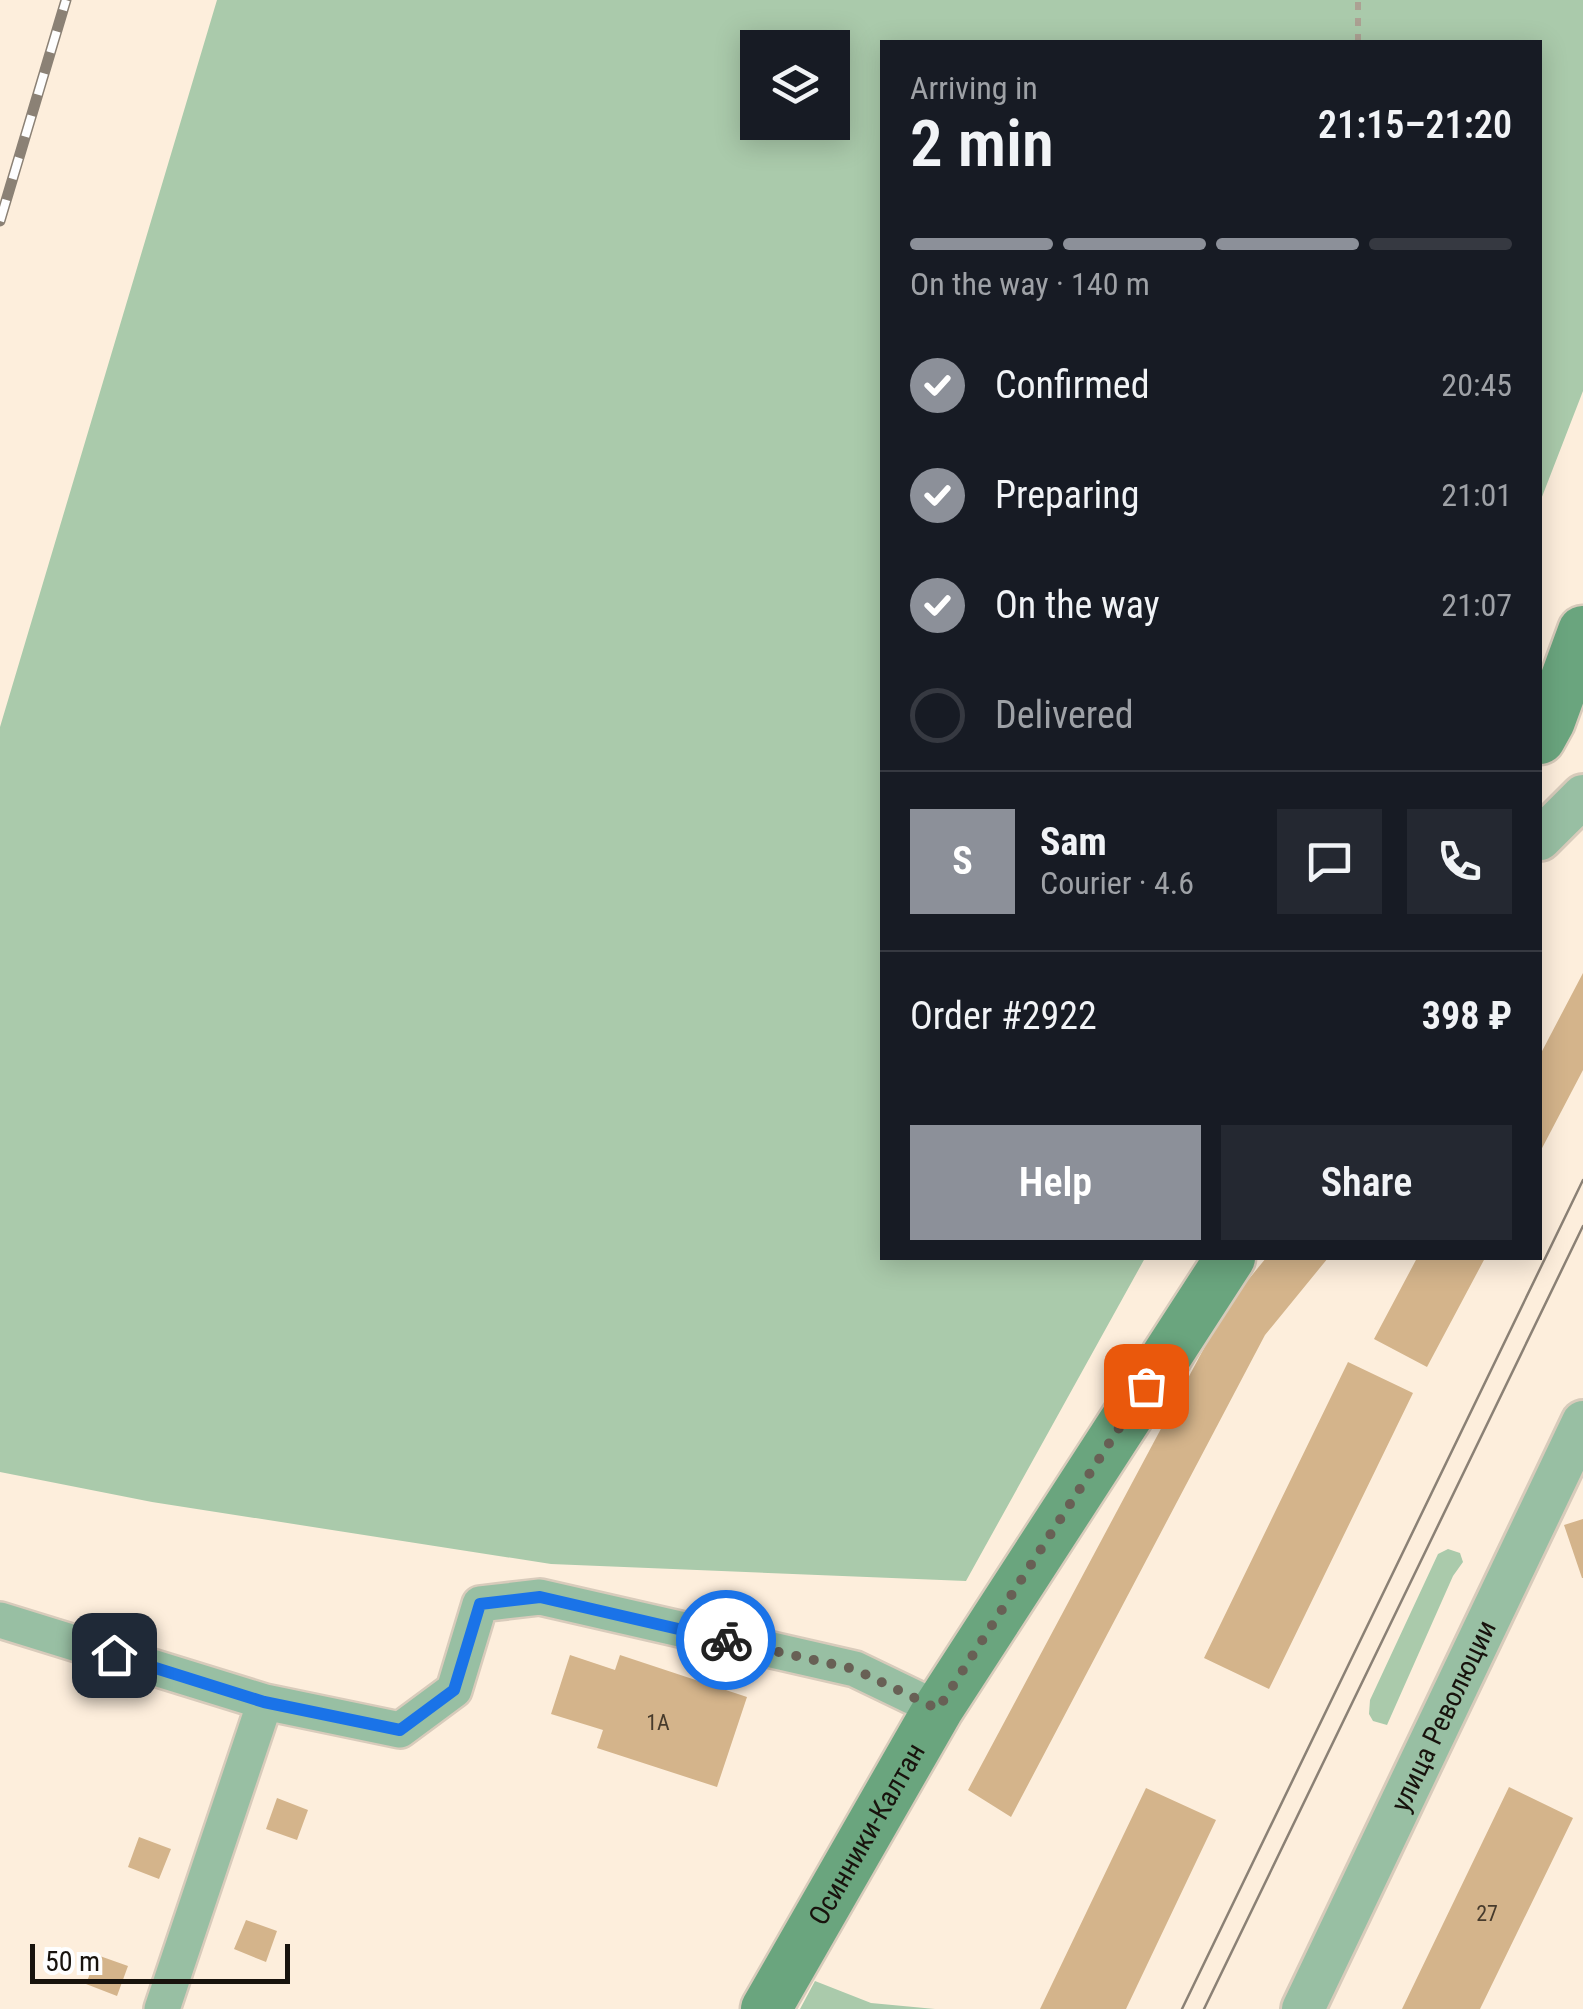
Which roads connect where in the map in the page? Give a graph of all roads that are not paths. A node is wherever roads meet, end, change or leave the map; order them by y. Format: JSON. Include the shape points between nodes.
{"nodes":[{"id":1,"x":1583,"y":631,"type":"edge"},
{"id":2,"x":1542,"y":736,"type":"edge"},
{"id":3,"x":1583,"y":796,"type":"edge"},
{"id":4,"x":1542,"y":837,"type":"edge"},
{"id":5,"x":1229,"y":1260,"type":"edge"},
{"id":6,"x":1583,"y":1422,"type":"edge"},
{"id":7,"x":0,"y":1620,"type":"edge"},
{"id":8,"x":264,"y":1702,"type":"junction"},
{"id":9,"x":938,"y":1709,"type":"junction"},
{"id":10,"x":162,"y":2009,"type":"edge"},
{"id":11,"x":766,"y":2009,"type":"edge"},
{"id":12,"x":1303,"y":2009,"type":"edge"}],
"edges":[{"from":1,"to":2,"type":"main road"},
{"from":3,"to":4,"type":"street"},
{"from":5,"to":9,"type":"main road","name":"Осинники-Калтан"},
{"from":6,"to":12,"type":"street","name":"улица Революции"},
{"from":7,"to":8,"type":"street"},
{"from":8,"to":9,"type":"street","via":[[400,1730],[454,1690],[480,1604],[540,1597],[854,1669]]},
{"from":8,"to":10,"type":"street"},
{"from":9,"to":11,"type":"main road","name":"Осинники-Калтан"}]}
